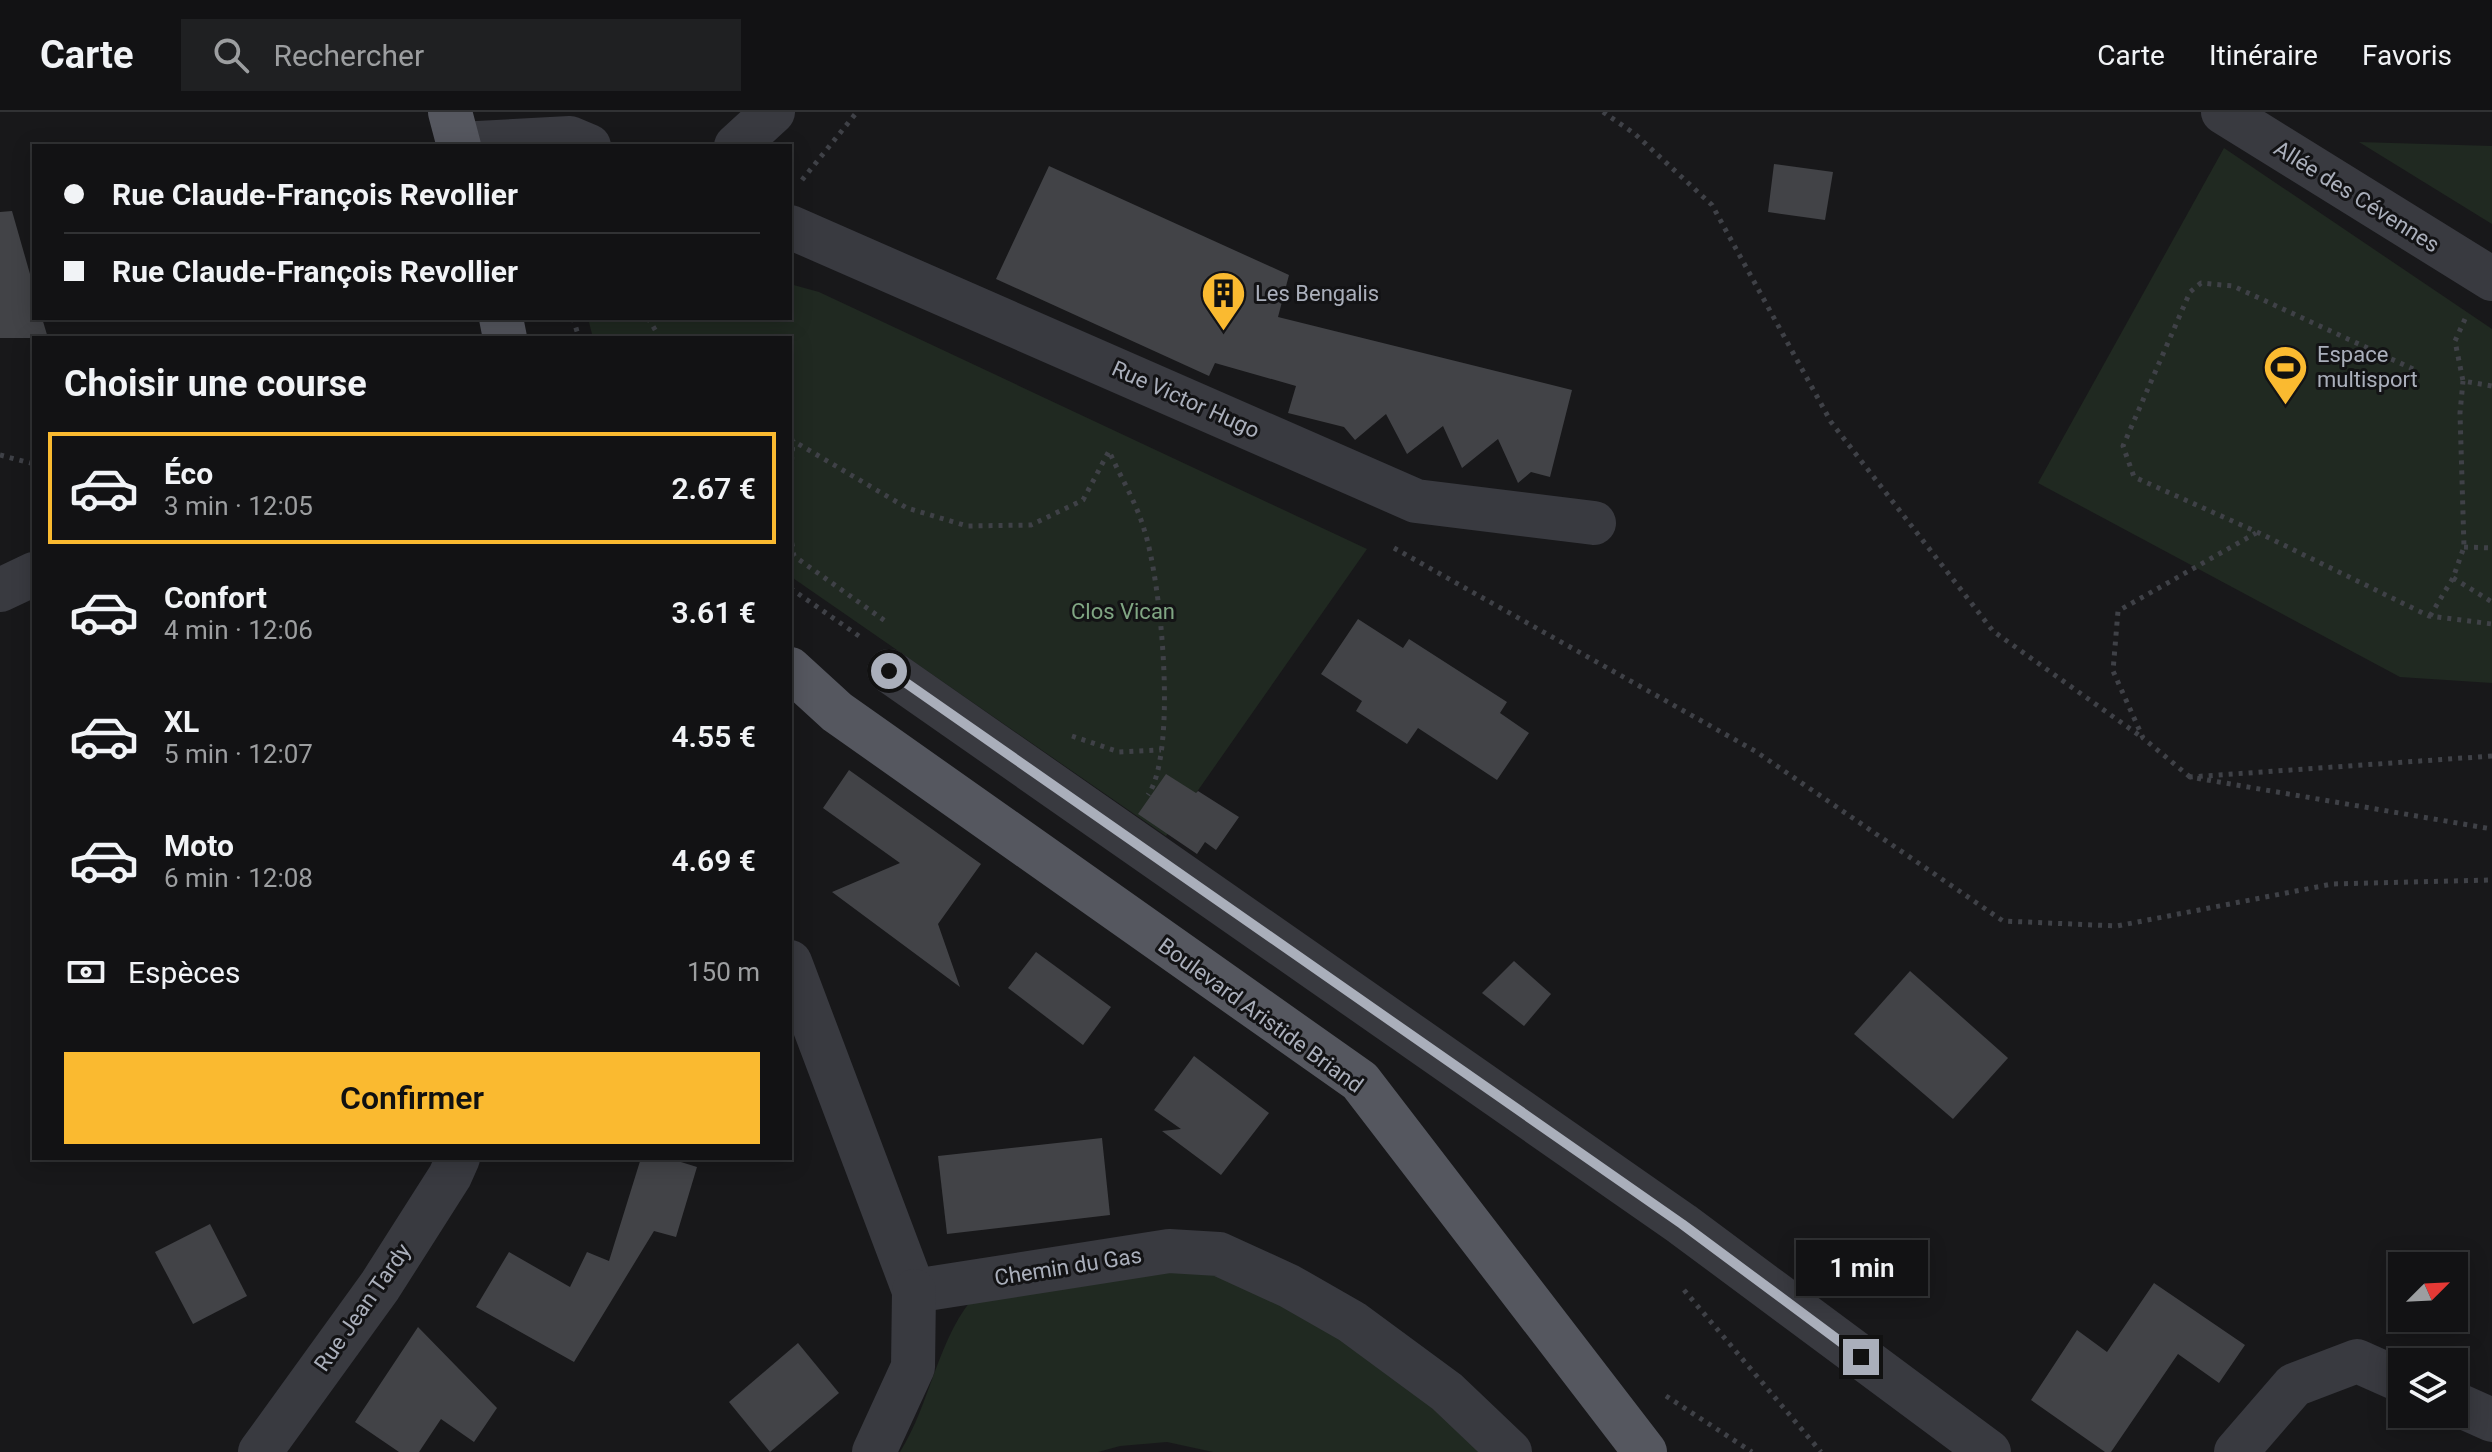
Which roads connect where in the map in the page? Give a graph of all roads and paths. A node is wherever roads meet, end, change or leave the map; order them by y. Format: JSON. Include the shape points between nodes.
{"nodes":[{"id":1,"x":773,"y":112,"type":"edge"},
{"id":2,"x":857,"y":112,"type":"edge"},
{"id":3,"x":1603,"y":112,"type":"edge"},
{"id":4,"x":2223,"y":112,"type":"edge"},
{"id":5,"x":456,"y":134,"type":"edge"},
{"id":6,"x":584,"y":144,"type":"edge"},
{"id":7,"x":738,"y":144,"type":"edge"},
{"id":8,"x":800,"y":183,"type":"dead end"},
{"id":9,"x":792,"y":228,"type":"edge"},
{"id":10,"x":2486,"y":276,"type":"edge"},
{"id":11,"x":2413,"y":369,"type":"dead end"},
{"id":12,"x":2463,"y":381,"type":"junction"},
{"id":13,"x":2492,"y":386,"type":"edge"},
{"id":14,"x":792,"y":440,"type":"edge"},
{"id":15,"x":0,"y":455,"type":"edge"},
{"id":16,"x":32,"y":463,"type":"edge"},
{"id":17,"x":1594,"y":523,"type":"dead end"},
{"id":18,"x":2257,"y":532,"type":"junction"},
{"id":19,"x":1384,"y":542,"type":"dead end"},
{"id":20,"x":2464,"y":547,"type":"junction"},
{"id":21,"x":2492,"y":548,"type":"edge"},
{"id":22,"x":32,"y":575,"type":"edge"},
{"id":23,"x":2453,"y":578,"type":"junction"},
{"id":24,"x":0,"y":590,"type":"edge"},
{"id":25,"x":792,"y":590,"type":"edge"},
{"id":26,"x":2492,"y":602,"type":"edge"},
{"id":27,"x":2429,"y":616,"type":"junction"},
{"id":28,"x":2492,"y":624,"type":"edge"},
{"id":29,"x":880,"y":658,"type":"joint"},
{"id":30,"x":792,"y":671,"type":"edge"},
{"id":31,"x":2143,"y":738,"type":"junction"},
{"id":32,"x":2492,"y":756,"type":"edge"},
{"id":33,"x":2190,"y":777,"type":"junction"},
{"id":34,"x":1152,"y":788,"type":"dead end"},
{"id":35,"x":2492,"y":829,"type":"edge"},
{"id":36,"x":2492,"y":880,"type":"edge"},
{"id":37,"x":792,"y":967,"type":"edge"},
{"id":38,"x":457,"y":1160,"type":"edge"},
{"id":39,"x":1682,"y":1224,"type":"junction"},
{"id":40,"x":914,"y":1291,"type":"junction"},
{"id":41,"x":2388,"y":1375,"type":"edge"},
{"id":42,"x":2468,"y":1409,"type":"edge"},
{"id":43,"x":2492,"y":1420,"type":"edge"},
{"id":44,"x":1633,"y":1437,"type":"edge"},
{"id":45,"x":260,"y":1452,"type":"edge"},
{"id":46,"x":874,"y":1452,"type":"edge"},
{"id":47,"x":1510,"y":1452,"type":"edge"},
{"id":48,"x":1752,"y":1452,"type":"edge"},
{"id":49,"x":1821,"y":1452,"type":"edge"},
{"id":50,"x":1989,"y":1452,"type":"edge"},
{"id":51,"x":2236,"y":1452,"type":"edge"}],
"edges":[{"from":1,"to":7,"type":"street"},
{"from":2,"to":8,"type":"path"},
{"from":3,"to":31,"type":"path","via":[[1635,134],[1712,205],[1831,422],[1993,631]]},
{"from":4,"to":10,"type":"street","name":"Allée des Cévennes"},
{"from":5,"to":6,"type":"street","via":[[570,138]]},
{"from":9,"to":17,"type":"street","name":"Rue Victor Hugo","via":[[1416,501]]},
{"from":10,"to":12,"type":"path","via":[[2455,341]]},
{"from":11,"to":18,"type":"path","via":[[2233,286],[2201,283],[2190,292],[2123,446],[2134,477]]},
{"from":12,"to":13,"type":"path"},
{"from":12,"to":20,"type":"path"},
{"from":14,"to":34,"type":"path","via":[[907,508],[967,526],[1031,525],[1083,500],[1109,451],[1144,529],[1159,608],[1166,709]]},
{"from":15,"to":16,"type":"path"},
{"from":18,"to":27,"type":"path"},
{"from":18,"to":31,"type":"path","via":[[2118,611],[2113,671]]},
{"from":19,"to":36,"type":"path","via":[[1755,751],[2003,921],[2117,926],[2332,884]]},
{"from":20,"to":21,"type":"path"},
{"from":20,"to":23,"type":"path"},
{"from":22,"to":24,"type":"street"},
{"from":23,"to":26,"type":"path"},
{"from":23,"to":27,"type":"path"},
{"from":25,"to":29,"type":"path"},
{"from":27,"to":28,"type":"path"},
{"from":29,"to":39,"type":"street"},
{"from":30,"to":44,"type":"main road","name":"Boulevard Aristide Briand","via":[[837,712],[1360,1081]]},
{"from":31,"to":33,"type":"path"},
{"from":32,"to":33,"type":"path"},
{"from":33,"to":35,"type":"path"},
{"from":37,"to":40,"type":"street"},
{"from":38,"to":45,"type":"street","name":"Rue Jean Tardy","via":[[380,1286]]},
{"from":39,"to":49,"type":"path","via":[[1667,1257],[1682,1288]]},
{"from":39,"to":50,"type":"street"},
{"from":40,"to":46,"type":"street","via":[[913,1367]]},
{"from":40,"to":47,"type":"street","name":"Chemin du Gas","via":[[1169,1251],[1219,1254],[1352,1322],[1447,1392]]},
{"from":41,"to":51,"type":"street","via":[[2357,1361],[2294,1385]]},
{"from":42,"to":43,"type":"street"},
{"from":44,"to":48,"type":"path","via":[[1663,1393]]}]}
